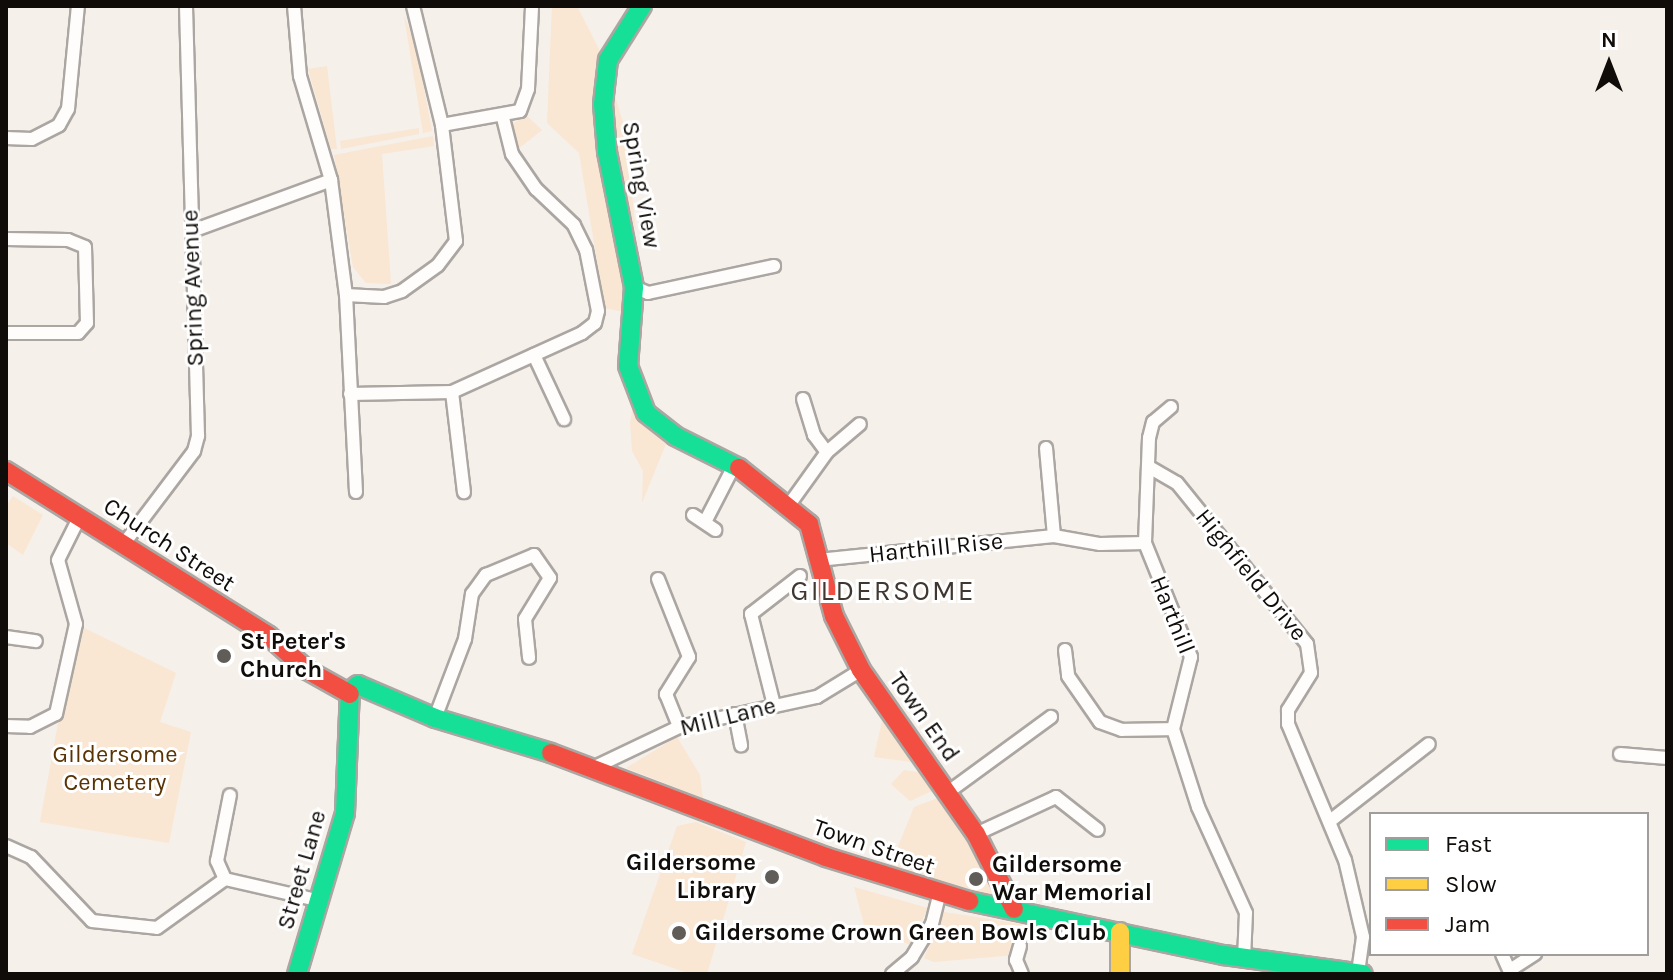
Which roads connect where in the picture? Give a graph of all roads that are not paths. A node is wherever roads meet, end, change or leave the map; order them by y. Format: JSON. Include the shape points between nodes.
{"nodes":[{"id":1,"x":78,"y":6,"type":"edge"},
{"id":2,"x":186,"y":6,"type":"edge"},
{"id":3,"x":294,"y":6,"type":"edge"},
{"id":4,"x":413,"y":6,"type":"edge"},
{"id":5,"x":532,"y":6,"type":"edge"},
{"id":6,"x":642,"y":6,"type":"edge"},
{"id":7,"x":503,"y":117,"type":"junction"},
{"id":8,"x":442,"y":125,"type":"junction"},
{"id":9,"x":6,"y":138,"type":"edge"},
{"id":10,"x":331,"y":180,"type":"junction"},
{"id":11,"x":192,"y":231,"type":"junction"},
{"id":12,"x":6,"y":239,"type":"edge"},
{"id":13,"x":774,"y":266,"type":"dead end"},
{"id":14,"x":634,"y":287,"type":"junction"},
{"id":15,"x":346,"y":295,"type":"junction"},
{"id":16,"x":6,"y":333,"type":"edge"},
{"id":17,"x":534,"y":355,"type":"junction"},
{"id":18,"x":452,"y":392,"type":"junction"},
{"id":19,"x":350,"y":394,"type":"junction"},
{"id":20,"x":803,"y":399,"type":"dead end"},
{"id":21,"x":1171,"y":407,"type":"dead end"},
{"id":22,"x":564,"y":419,"type":"dead end"},
{"id":23,"x":860,"y":424,"type":"dead end"},
{"id":24,"x":1046,"y":448,"type":"dead end"},
{"id":25,"x":827,"y":452,"type":"junction"},
{"id":26,"x":735,"y":464,"type":"junction"},
{"id":27,"x":1149,"y":467,"type":"junction"},
{"id":28,"x":8,"y":478,"type":"edge"},
{"id":29,"x":356,"y":492,"type":"dead end"},
{"id":30,"x":464,"y":492,"type":"dead end"},
{"id":31,"x":789,"y":505,"type":"junction"},
{"id":32,"x":80,"y":516,"type":"junction"},
{"id":33,"x":704,"y":522,"type":"dead end"},
{"id":34,"x":1054,"y":536,"type":"junction"},
{"id":35,"x":1145,"y":543,"type":"junction"},
{"id":36,"x":123,"y":545,"type":"junction"},
{"id":37,"x":818,"y":560,"type":"junction"},
{"id":38,"x":800,"y":576,"type":"dead end"},
{"id":39,"x":658,"y":579,"type":"dead end"},
{"id":40,"x":6,"y":637,"type":"edge"},
{"id":41,"x":36,"y":641,"type":"dead end"},
{"id":42,"x":1065,"y":650,"type":"dead end"},
{"id":43,"x":529,"y":658,"type":"dead end"},
{"id":44,"x":861,"y":670,"type":"junction"},
{"id":45,"x":357,"y":694,"type":"junction"},
{"id":46,"x":774,"y":705,"type":"junction"},
{"id":47,"x":735,"y":714,"type":"junction"},
{"id":48,"x":1051,"y":717,"type":"dead end"},
{"id":49,"x":435,"y":718,"type":"junction"},
{"id":50,"x":6,"y":726,"type":"edge"},
{"id":51,"x":679,"y":727,"type":"junction"},
{"id":52,"x":1173,"y":729,"type":"junction"},
{"id":53,"x":1429,"y":744,"type":"dead end"},
{"id":54,"x":741,"y":745,"type":"dead end"},
{"id":55,"x":1620,"y":754,"type":"dead end"},
{"id":56,"x":1667,"y":758,"type":"edge"},
{"id":57,"x":595,"y":767,"type":"junction"},
{"id":58,"x":947,"y":793,"type":"junction"},
{"id":59,"x":230,"y":795,"type":"dead end"},
{"id":60,"x":1330,"y":821,"type":"junction"},
{"id":61,"x":1098,"y":830,"type":"dead end"},
{"id":62,"x":976,"y":834,"type":"junction"},
{"id":63,"x":6,"y":846,"type":"edge"},
{"id":64,"x":225,"y":879,"type":"junction"},
{"id":65,"x":939,"y":895,"type":"junction"},
{"id":66,"x":317,"y":900,"type":"junction"},
{"id":67,"x":1014,"y":909,"type":"junction"},
{"id":68,"x":1120,"y":932,"type":"junction"},
{"id":69,"x":1367,"y":934,"type":"edge"},
{"id":70,"x":1020,"y":946,"type":"dead end"},
{"id":71,"x":1532,"y":956,"type":"edge"},
{"id":72,"x":1244,"y":959,"type":"junction"},
{"id":73,"x":1285,"y":969,"type":"edge"},
{"id":74,"x":1356,"y":972,"type":"edge"},
{"id":75,"x":1511,"y":972,"type":"edge"},
{"id":76,"x":297,"y":974,"type":"edge"},
{"id":77,"x":892,"y":974,"type":"edge"},
{"id":78,"x":1022,"y":974,"type":"edge"},
{"id":79,"x":1120,"y":974,"type":"edge"}],
"edges":[{"from":1,"to":9,"type":"street","via":[[68,109],[59,125],[32,139]]},
{"from":2,"to":11,"type":"street","name":"Spring Avenue"},
{"from":3,"to":10,"type":"street","via":[[300,76]]},
{"from":4,"to":8,"type":"street"},
{"from":5,"to":7,"type":"street","via":[[528,89],[520,111]]},
{"from":6,"to":14,"type":"main road","name":"Spring View","via":[[608,60],[603,104],[607,152]]},
{"from":7,"to":8,"type":"street"},
{"from":7,"to":17,"type":"street","via":[[512,154],[536,189],[574,225],[586,250],[598,311],[595,323],[582,333]]},
{"from":8,"to":15,"type":"street","via":[[457,229],[451,253],[402,291],[384,297]]},
{"from":10,"to":11,"type":"street"},
{"from":10,"to":15,"type":"street"},
{"from":11,"to":36,"type":"street","name":"Spring Avenue","via":[[198,436],[194,451]]},
{"from":12,"to":16,"type":"street","via":[[68,240],[85,247],[87,323],[78,333]]},
{"from":13,"to":14,"type":"street","via":[[648,293]]},
{"from":14,"to":26,"type":"main road","name":"Spring View","via":[[628,366],[646,413],[675,436]]},
{"from":15,"to":19,"type":"street"},
{"from":17,"to":18,"type":"street"},
{"from":17,"to":22,"type":"street"},
{"from":18,"to":19,"type":"street"},
{"from":18,"to":30,"type":"street"},
{"from":19,"to":29,"type":"street"},
{"from":20,"to":25,"type":"street","via":[[814,435]]},
{"from":21,"to":27,"type":"street","name":"Harthill","via":[[1153,422]]},
{"from":23,"to":25,"type":"street"},
{"from":24,"to":34,"type":"street"},
{"from":25,"to":31,"type":"street"},
{"from":26,"to":31,"type":"main road","name":"Spring View"},
{"from":26,"to":33,"type":"street"},
{"from":27,"to":35,"type":"street","name":"Harthill"},
{"from":27,"to":60,"type":"street","name":"Highfield Drive","via":[[1177,483],[1307,644],[1311,673],[1288,710],[1288,724]]},
{"from":28,"to":32,"type":"main road","name":"Church Street"},
{"from":31,"to":37,"type":"main road","name":"Spring View","via":[[809,524]]},
{"from":32,"to":36,"type":"main road","name":"Church Street"},
{"from":32,"to":50,"type":"street","via":[[58,560],[76,624],[56,714],[30,727]]},
{"from":34,"to":35,"type":"street","name":"Harthill Rise","via":[[1100,544]]},
{"from":34,"to":37,"type":"street","name":"Harthill Rise"},
{"from":35,"to":52,"type":"street","name":"Harthill","via":[[1191,657]]},
{"from":36,"to":45,"type":"main road","name":"Church Street","via":[[304,662],[307,670]]},
{"from":37,"to":44,"type":"main road","name":"Spring View","via":[[834,616]]},
{"from":38,"to":46,"type":"street","via":[[751,614]]},
{"from":39,"to":51,"type":"street","via":[[689,657],[666,694]]},
{"from":40,"to":41,"type":"street"},
{"from":42,"to":52,"type":"street","via":[[1068,676],[1100,722],[1122,730]]},
{"from":43,"to":49,"type":"street","via":[[525,619],[550,578],[534,555],[486,575],[472,594],[465,639]]},
{"from":44,"to":46,"type":"street","name":"Mill Lane","via":[[817,697]]},
{"from":44,"to":58,"type":"main road","name":"Town End"},
{"from":45,"to":49,"type":"main road","name":"Town Street"},
{"from":45,"to":66,"type":"main road","name":"Street Lane","via":[[349,729],[345,813]]},
{"from":46,"to":47,"type":"street","name":"Mill Lane"},
{"from":47,"to":51,"type":"street","name":"Mill Lane"},
{"from":47,"to":54,"type":"street"},
{"from":48,"to":58,"type":"street"},
{"from":49,"to":57,"type":"main road","name":"Town Street"},
{"from":51,"to":57,"type":"street","name":"Mill Lane"},
{"from":52,"to":72,"type":"street","via":[[1198,807],[1246,913]]},
{"from":53,"to":60,"type":"street"},
{"from":55,"to":56,"type":"street"},
{"from":57,"to":65,"type":"main road","name":"Town Street"},
{"from":58,"to":62,"type":"main road","name":"Town End"},
{"from":59,"to":64,"type":"street","via":[[217,861]]},
{"from":60,"to":69,"type":"street","name":"Highfield Drive"},
{"from":61,"to":62,"type":"street","via":[[1056,797]]},
{"from":62,"to":67,"type":"main road","name":"Town End"},
{"from":63,"to":64,"type":"street","via":[[31,857],[92,921],[144,929],[157,928]]},
{"from":64,"to":66,"type":"street"},
{"from":65,"to":67,"type":"main road","name":"Town Street"},
{"from":65,"to":77,"type":"street","via":[[932,924],[912,957]]},
{"from":66,"to":76,"type":"main road","name":"Street Lane"},
{"from":67,"to":68,"type":"main road","name":"Town Street"},
{"from":68,"to":72,"type":"main road","name":"Town Street"},
{"from":68,"to":79,"type":"main road"},
{"from":69,"to":74,"type":"street","name":"Highfield Drive"},
{"from":70,"to":78,"type":"street","via":[[1016,960]]},
{"from":71,"to":75,"type":"street"},
{"from":72,"to":73,"type":"main road","name":"Town Street"},
{"from":73,"to":74,"type":"main road","name":"Town Street"}]}
